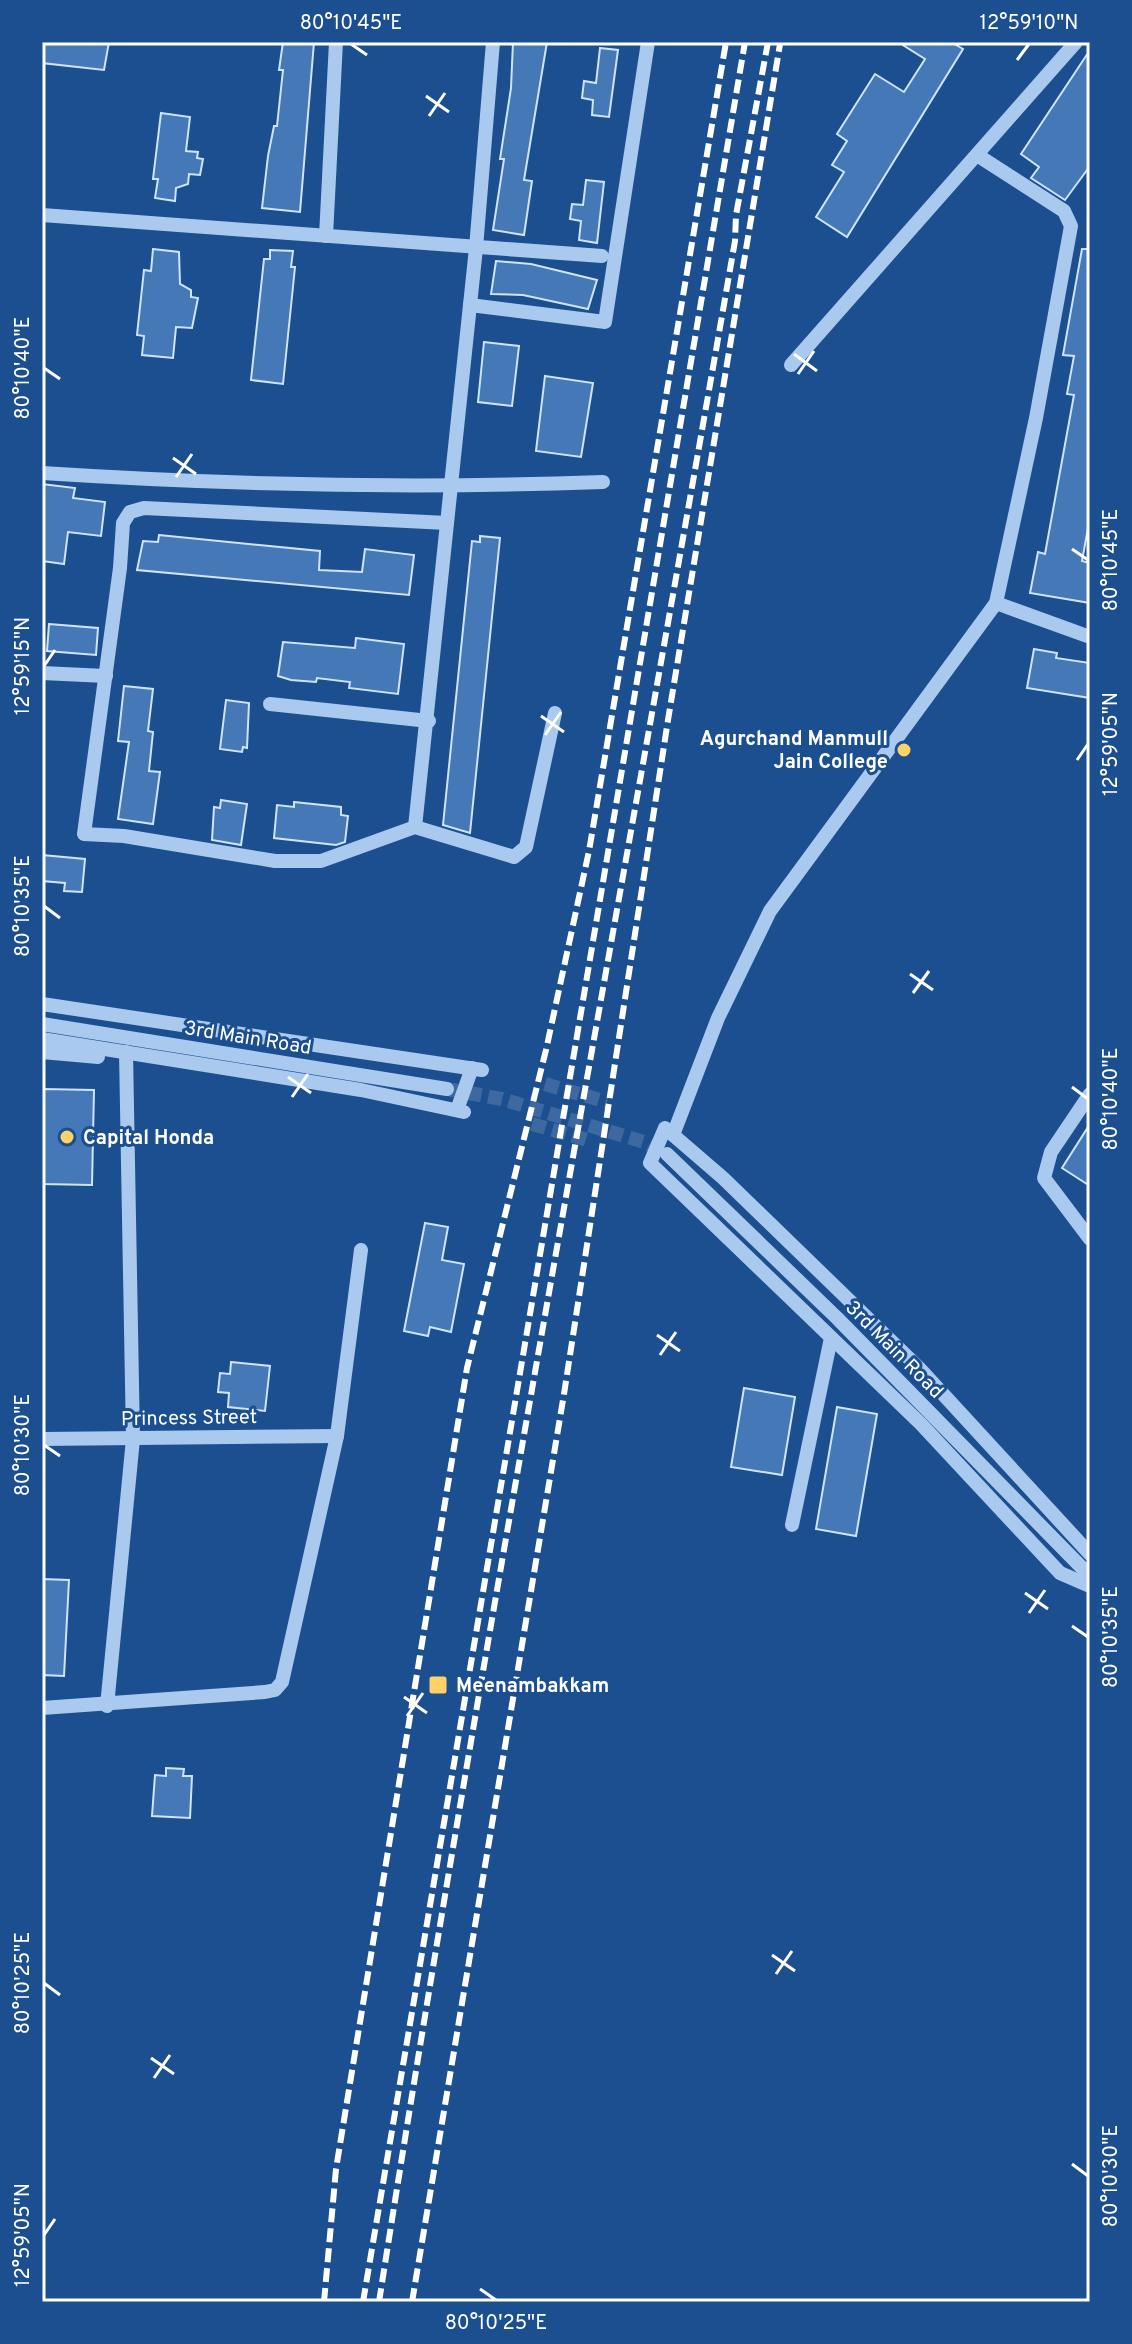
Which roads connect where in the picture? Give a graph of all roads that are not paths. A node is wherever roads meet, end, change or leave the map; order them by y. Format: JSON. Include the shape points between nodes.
{"nodes":[{"id":1,"x":336,"y":42,"type":"edge"},
{"id":2,"x":493,"y":42,"type":"edge"},
{"id":3,"x":648,"y":42,"type":"edge"},
{"id":4,"x":1076,"y":42,"type":"edge"},
{"id":5,"x":977,"y":155,"type":"junction"},
{"id":6,"x":42,"y":215,"type":"edge"},
{"id":7,"x":326,"y":236,"type":"junction"},
{"id":8,"x":476,"y":248,"type":"junction"},
{"id":9,"x":602,"y":256,"type":"dead end"},
{"id":10,"x":470,"y":305,"type":"junction"},
{"id":11,"x":791,"y":365,"type":"dead end"},
{"id":12,"x":42,"y":473,"type":"edge"},
{"id":13,"x":603,"y":482,"type":"dead end"},
{"id":14,"x":451,"y":487,"type":"junction"},
{"id":15,"x":447,"y":523,"type":"junction"},
{"id":16,"x":996,"y":603,"type":"junction"},
{"id":17,"x":1090,"y":637,"type":"edge"},
{"id":18,"x":42,"y":673,"type":"edge"},
{"id":19,"x":106,"y":676,"type":"junction"},
{"id":20,"x":270,"y":704,"type":"dead end"},
{"id":21,"x":555,"y":713,"type":"dead end"},
{"id":22,"x":429,"y":721,"type":"junction"},
{"id":23,"x":415,"y":827,"type":"junction"},
{"id":24,"x":42,"y":1004,"type":"edge"},
{"id":25,"x":42,"y":1024,"type":"edge"},
{"id":26,"x":42,"y":1039,"type":"edge"},
{"id":27,"x":42,"y":1052,"type":"edge"},
{"id":28,"x":126,"y":1058,"type":"junction"},
{"id":29,"x":447,"y":1089,"type":"tunnel mouth"},
{"id":30,"x":1090,"y":1094,"type":"edge"},
{"id":31,"x":673,"y":1135,"type":"junction"},
{"id":32,"x":667,"y":1154,"type":"tunnel mouth"},
{"id":33,"x":1090,"y":1239,"type":"edge"},
{"id":34,"x":361,"y":1250,"type":"dead end"},
{"id":35,"x":831,"y":1338,"type":"junction"},
{"id":36,"x":337,"y":1436,"type":"junction"},
{"id":37,"x":42,"y":1439,"type":"edge"},
{"id":38,"x":133,"y":1439,"type":"junction"},
{"id":39,"x":792,"y":1525,"type":"dead end"},
{"id":40,"x":1090,"y":1554,"type":"edge"},
{"id":41,"x":1090,"y":1576,"type":"edge"},
{"id":42,"x":1090,"y":1586,"type":"edge"},
{"id":43,"x":107,"y":1706,"type":"junction"},
{"id":44,"x":42,"y":1708,"type":"edge"}],
"edges":[{"from":1,"to":7,"type":"street"},
{"from":2,"to":8,"type":"street"},
{"from":3,"to":10,"type":"street","via":[[605,322]]},
{"from":4,"to":5,"type":"street"},
{"from":5,"to":11,"type":"street"},
{"from":5,"to":16,"type":"street","via":[[1064,211],[1071,226]]},
{"from":6,"to":7,"type":"street"},
{"from":7,"to":8,"type":"street"},
{"from":8,"to":9,"type":"street"},
{"from":8,"to":10,"type":"street"},
{"from":10,"to":14,"type":"street"},
{"from":12,"to":14,"type":"street","via":[[204,483]]},
{"from":13,"to":14,"type":"street"},
{"from":14,"to":15,"type":"street"},
{"from":15,"to":19,"type":"street","via":[[144,508],[130,512],[123,523]]},
{"from":15,"to":22,"type":"street"},
{"from":16,"to":17,"type":"street"},
{"from":16,"to":31,"type":"street","via":[[770,911],[718,1018]]},
{"from":18,"to":19,"type":"street"},
{"from":19,"to":23,"type":"street","via":[[84,834],[275,861],[321,861]]},
{"from":20,"to":22,"type":"street"},
{"from":21,"to":23,"type":"street","via":[[526,847],[514,857]]},
{"from":22,"to":23,"type":"street"},
{"from":24,"to":28,"type":"street","via":[[477,1069],[460,1111],[361,1090]]},
{"from":25,"to":29,"type":"street","name":"3rd Main Road"},
{"from":26,"to":28,"type":"street"},
{"from":27,"to":28,"type":"street"},
{"from":28,"to":38,"type":"street"},
{"from":30,"to":33,"type":"street","via":[[1051,1152],[1044,1178]]},
{"from":31,"to":35,"type":"street","via":[[665,1128],[650,1163]]},
{"from":31,"to":40,"type":"street","via":[[920,1369]]},
{"from":32,"to":41,"type":"street","name":"3rd Main Road"},
{"from":34,"to":36,"type":"street"},
{"from":35,"to":39,"type":"street"},
{"from":35,"to":42,"type":"street","via":[[921,1424],[1060,1573]]},
{"from":36,"to":38,"type":"street","name":"Princess Street"},
{"from":36,"to":43,"type":"street","via":[[282,1682],[265,1692]]},
{"from":37,"to":38,"type":"street","name":"Princess Street"},
{"from":38,"to":43,"type":"street"},
{"from":43,"to":44,"type":"street"}]}
